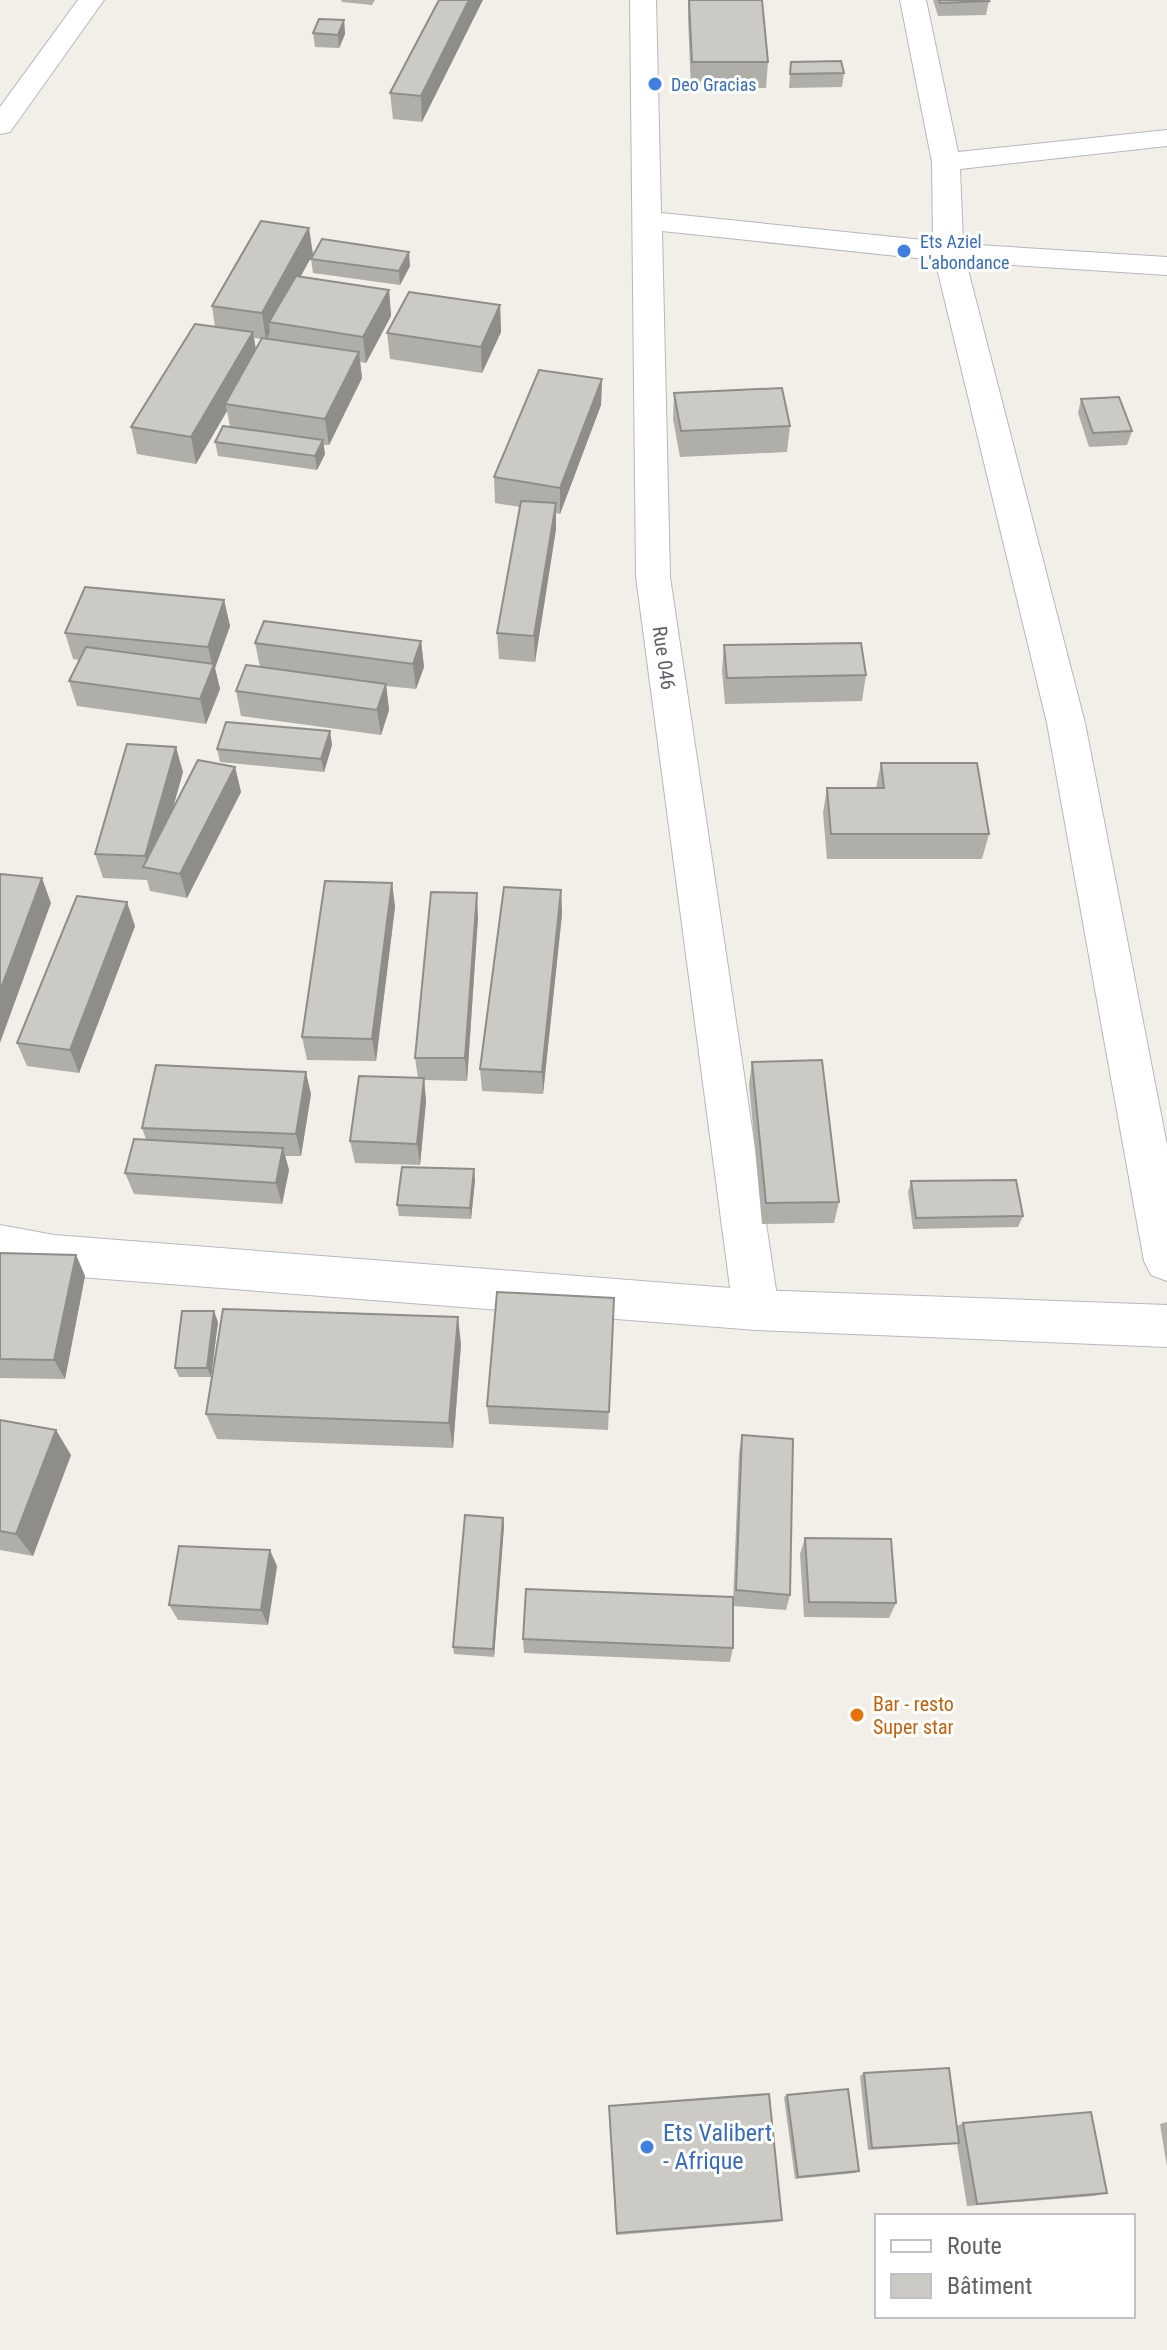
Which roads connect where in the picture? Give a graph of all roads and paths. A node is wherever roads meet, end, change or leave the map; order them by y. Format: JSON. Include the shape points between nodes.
{"nodes":[{"id":1,"x":91,"y":0,"type":"edge"},
{"id":2,"x":643,"y":0,"type":"edge"},
{"id":3,"x":913,"y":0,"type":"edge"},
{"id":4,"x":0,"y":126,"type":"edge"},
{"id":5,"x":1167,"y":138,"type":"edge"},
{"id":6,"x":946,"y":162,"type":"junction"},
{"id":7,"x":649,"y":221,"type":"junction"},
{"id":8,"x":948,"y":252,"type":"junction"},
{"id":9,"x":1167,"y":266,"type":"edge"},
{"id":10,"x":0,"y":1245,"type":"edge"},
{"id":11,"x":1167,"y":1261,"type":"edge"},
{"id":12,"x":756,"y":1310,"type":"junction"},
{"id":13,"x":1167,"y":1326,"type":"edge"}],
"edges":[{"from":1,"to":4,"type":"street"},
{"from":2,"to":7,"type":"street","name":"Rue 046","number":"Rue 046"},
{"from":3,"to":6,"type":"street"},
{"from":5,"to":6,"type":"street"},
{"from":6,"to":8,"type":"street"},
{"from":7,"to":8,"type":"street"},
{"from":7,"to":12,"type":"street","name":"Rue 046","number":"Rue 046","via":[[653,577]]},
{"from":8,"to":9,"type":"street"},
{"from":8,"to":11,"type":"street","via":[[1066,723]]},
{"from":10,"to":12,"type":"street","via":[[54,1255]]},
{"from":12,"to":13,"type":"street"}]}
